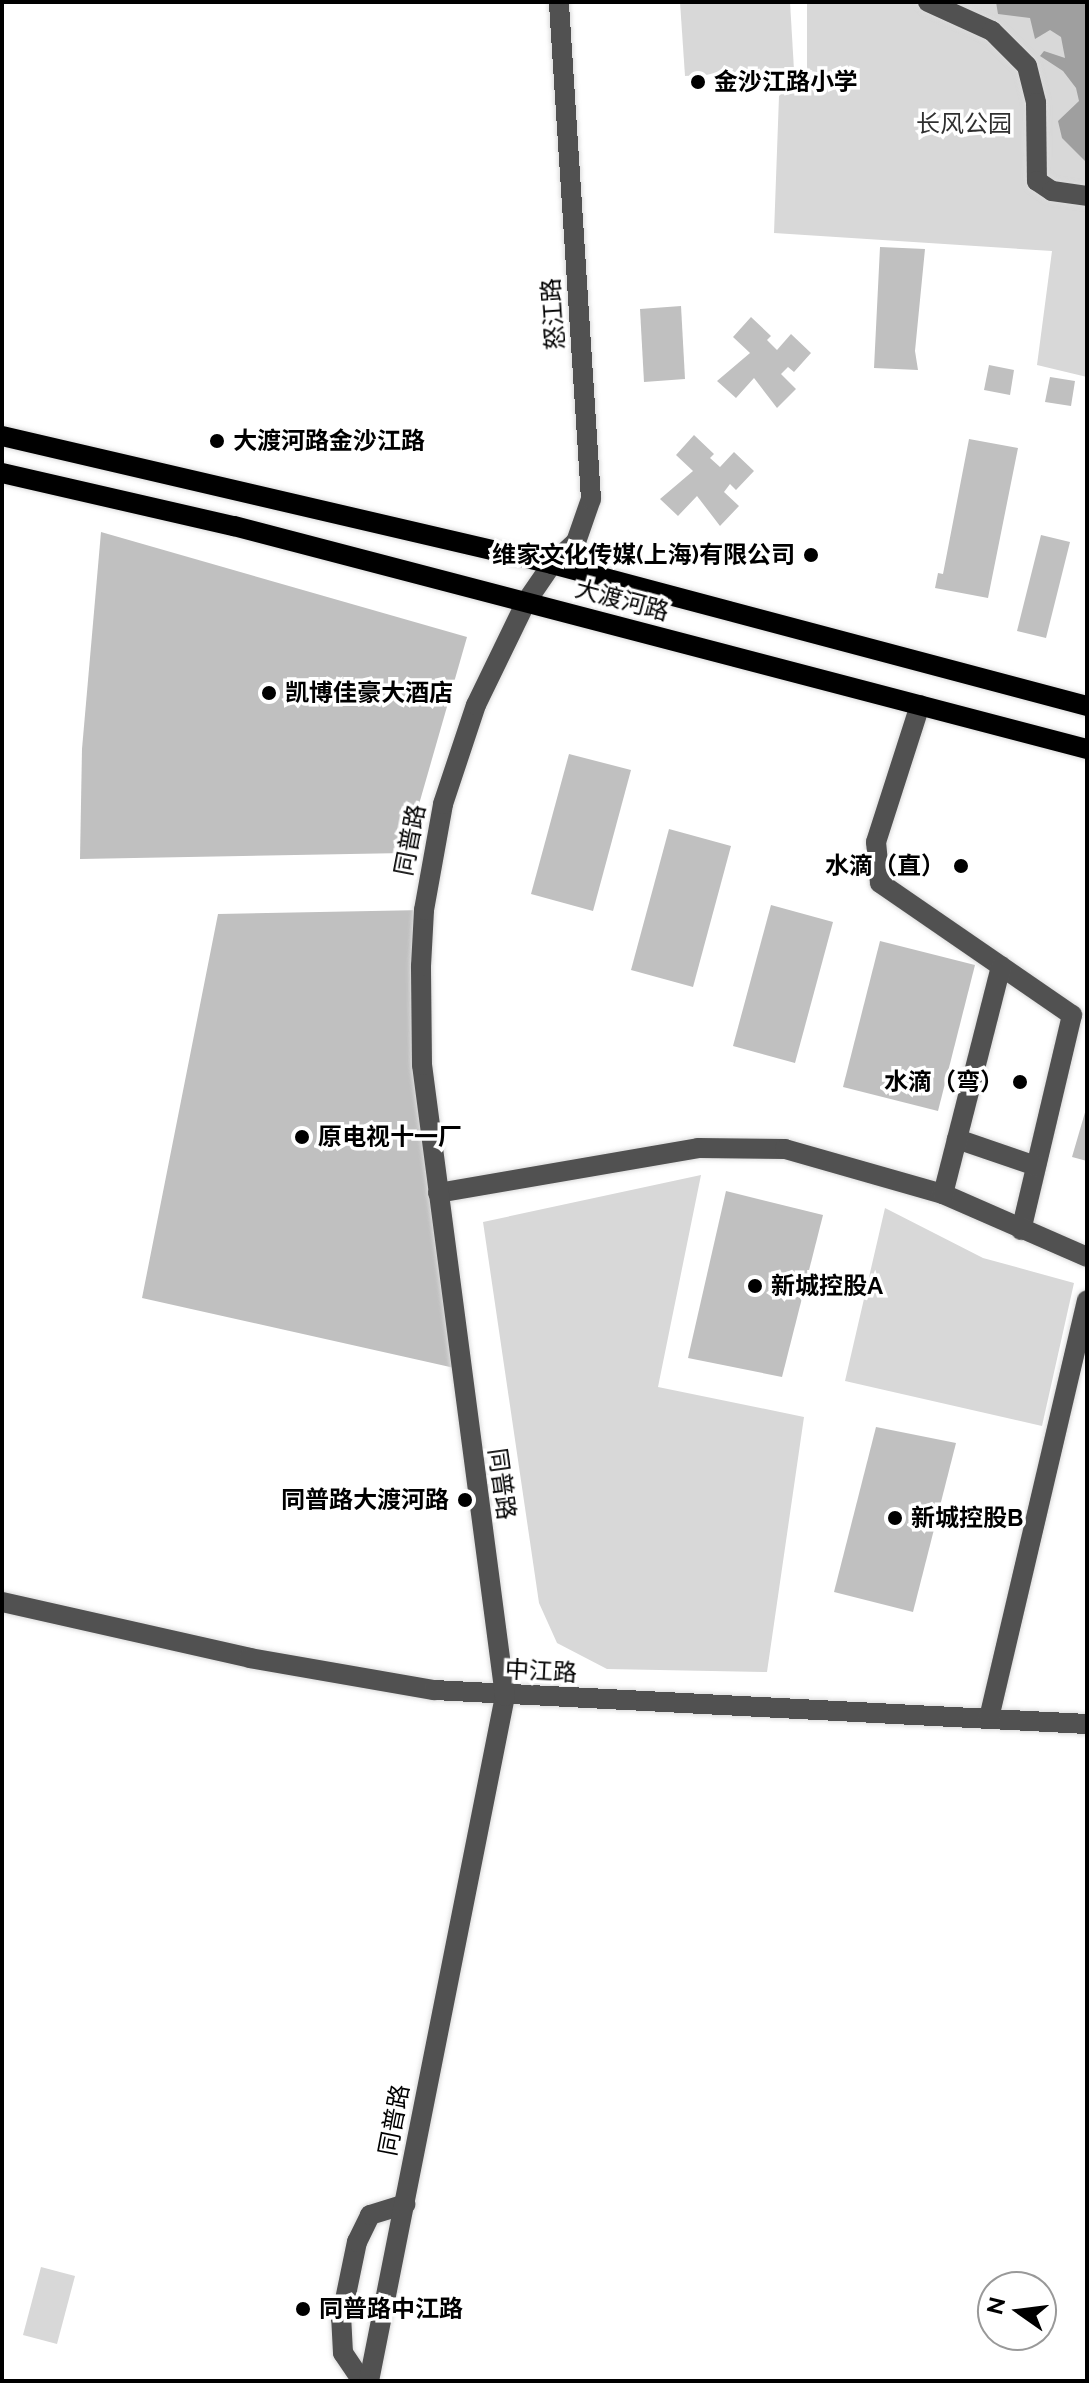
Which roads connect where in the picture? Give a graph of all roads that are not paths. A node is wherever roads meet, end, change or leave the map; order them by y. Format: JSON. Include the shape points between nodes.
{"nodes":[{"id":1,"x":559,"y":2,"type":"edge"},
{"id":2,"x":928,"y":2,"type":"edge"},
{"id":3,"x":1087,"y":196,"type":"edge"},
{"id":4,"x":2,"y":436,"type":"edge"},
{"id":5,"x":2,"y":473,"type":"edge"},
{"id":6,"x":552,"y":564,"type":"junction"},
{"id":7,"x":526,"y":602,"type":"junction"},
{"id":8,"x":920,"y":705,"type":"junction"},
{"id":9,"x":1087,"y":706,"type":"edge"},
{"id":10,"x":1087,"y":749,"type":"edge"},
{"id":11,"x":1001,"y":966,"type":"junction"},
{"id":12,"x":957,"y":1139,"type":"junction"},
{"id":13,"x":1036,"y":1166,"type":"junction"},
{"id":14,"x":438,"y":1193,"type":"junction"},
{"id":15,"x":943,"y":1194,"type":"junction"},
{"id":16,"x":1021,"y":1230,"type":"junction"},
{"id":17,"x":1087,"y":1257,"type":"edge"},
{"id":18,"x":1087,"y":1300,"type":"edge"},
{"id":19,"x":2,"y":1602,"type":"edge"},
{"id":20,"x":505,"y":1696,"type":"junction"},
{"id":21,"x":989,"y":1718,"type":"junction"},
{"id":22,"x":1087,"y":1724,"type":"edge"},
{"id":23,"x":405,"y":2204,"type":"junction"},
{"id":24,"x":362,"y":2381,"type":"edge"},
{"id":25,"x":369,"y":2381,"type":"edge"}],
"edges":[{"from":1,"to":6,"type":"street","name":"怒江路","via":[[591,499],[576,542]]},
{"from":2,"to":3,"type":"street","via":[[992,31],[1027,66],[1036,103],[1037,181],[1052,191]]},
{"from":4,"to":6,"type":"main road","name":"大渡河路"},
{"from":5,"to":7,"type":"main road","name":"大渡河路"},
{"from":6,"to":7,"type":"street","name":"怒江路"},
{"from":6,"to":9,"type":"main road","name":"大渡河路"},
{"from":7,"to":8,"type":"main road","name":"大渡河路"},
{"from":7,"to":14,"type":"street","name":"同普路","via":[[476,705],[443,804],[429,873],[421,966],[422,1065]]},
{"from":8,"to":10,"type":"main road","name":"大渡河路"},
{"from":8,"to":11,"type":"street","via":[[876,842],[880,883]]},
{"from":11,"to":12,"type":"street"},
{"from":11,"to":13,"type":"street","via":[[1072,1015]]},
{"from":12,"to":13,"type":"street"},
{"from":12,"to":15,"type":"street"},
{"from":13,"to":16,"type":"street"},
{"from":14,"to":15,"type":"street","via":[[712,1148],[785,1149]]},
{"from":14,"to":20,"type":"street","name":"同普路"},
{"from":15,"to":16,"type":"street"},
{"from":16,"to":17,"type":"street"},
{"from":18,"to":21,"type":"street"},
{"from":19,"to":20,"type":"street","name":"中江路","via":[[365,1681]]},
{"from":20,"to":21,"type":"street","name":"中江路"},
{"from":20,"to":23,"type":"street","name":"同普路"},
{"from":21,"to":22,"type":"street","name":"中江路"},
{"from":23,"to":24,"type":"street","via":[[370,2215],[357,2242],[341,2319],[343,2353]]},
{"from":23,"to":25,"type":"street","name":"同普路"}]}
